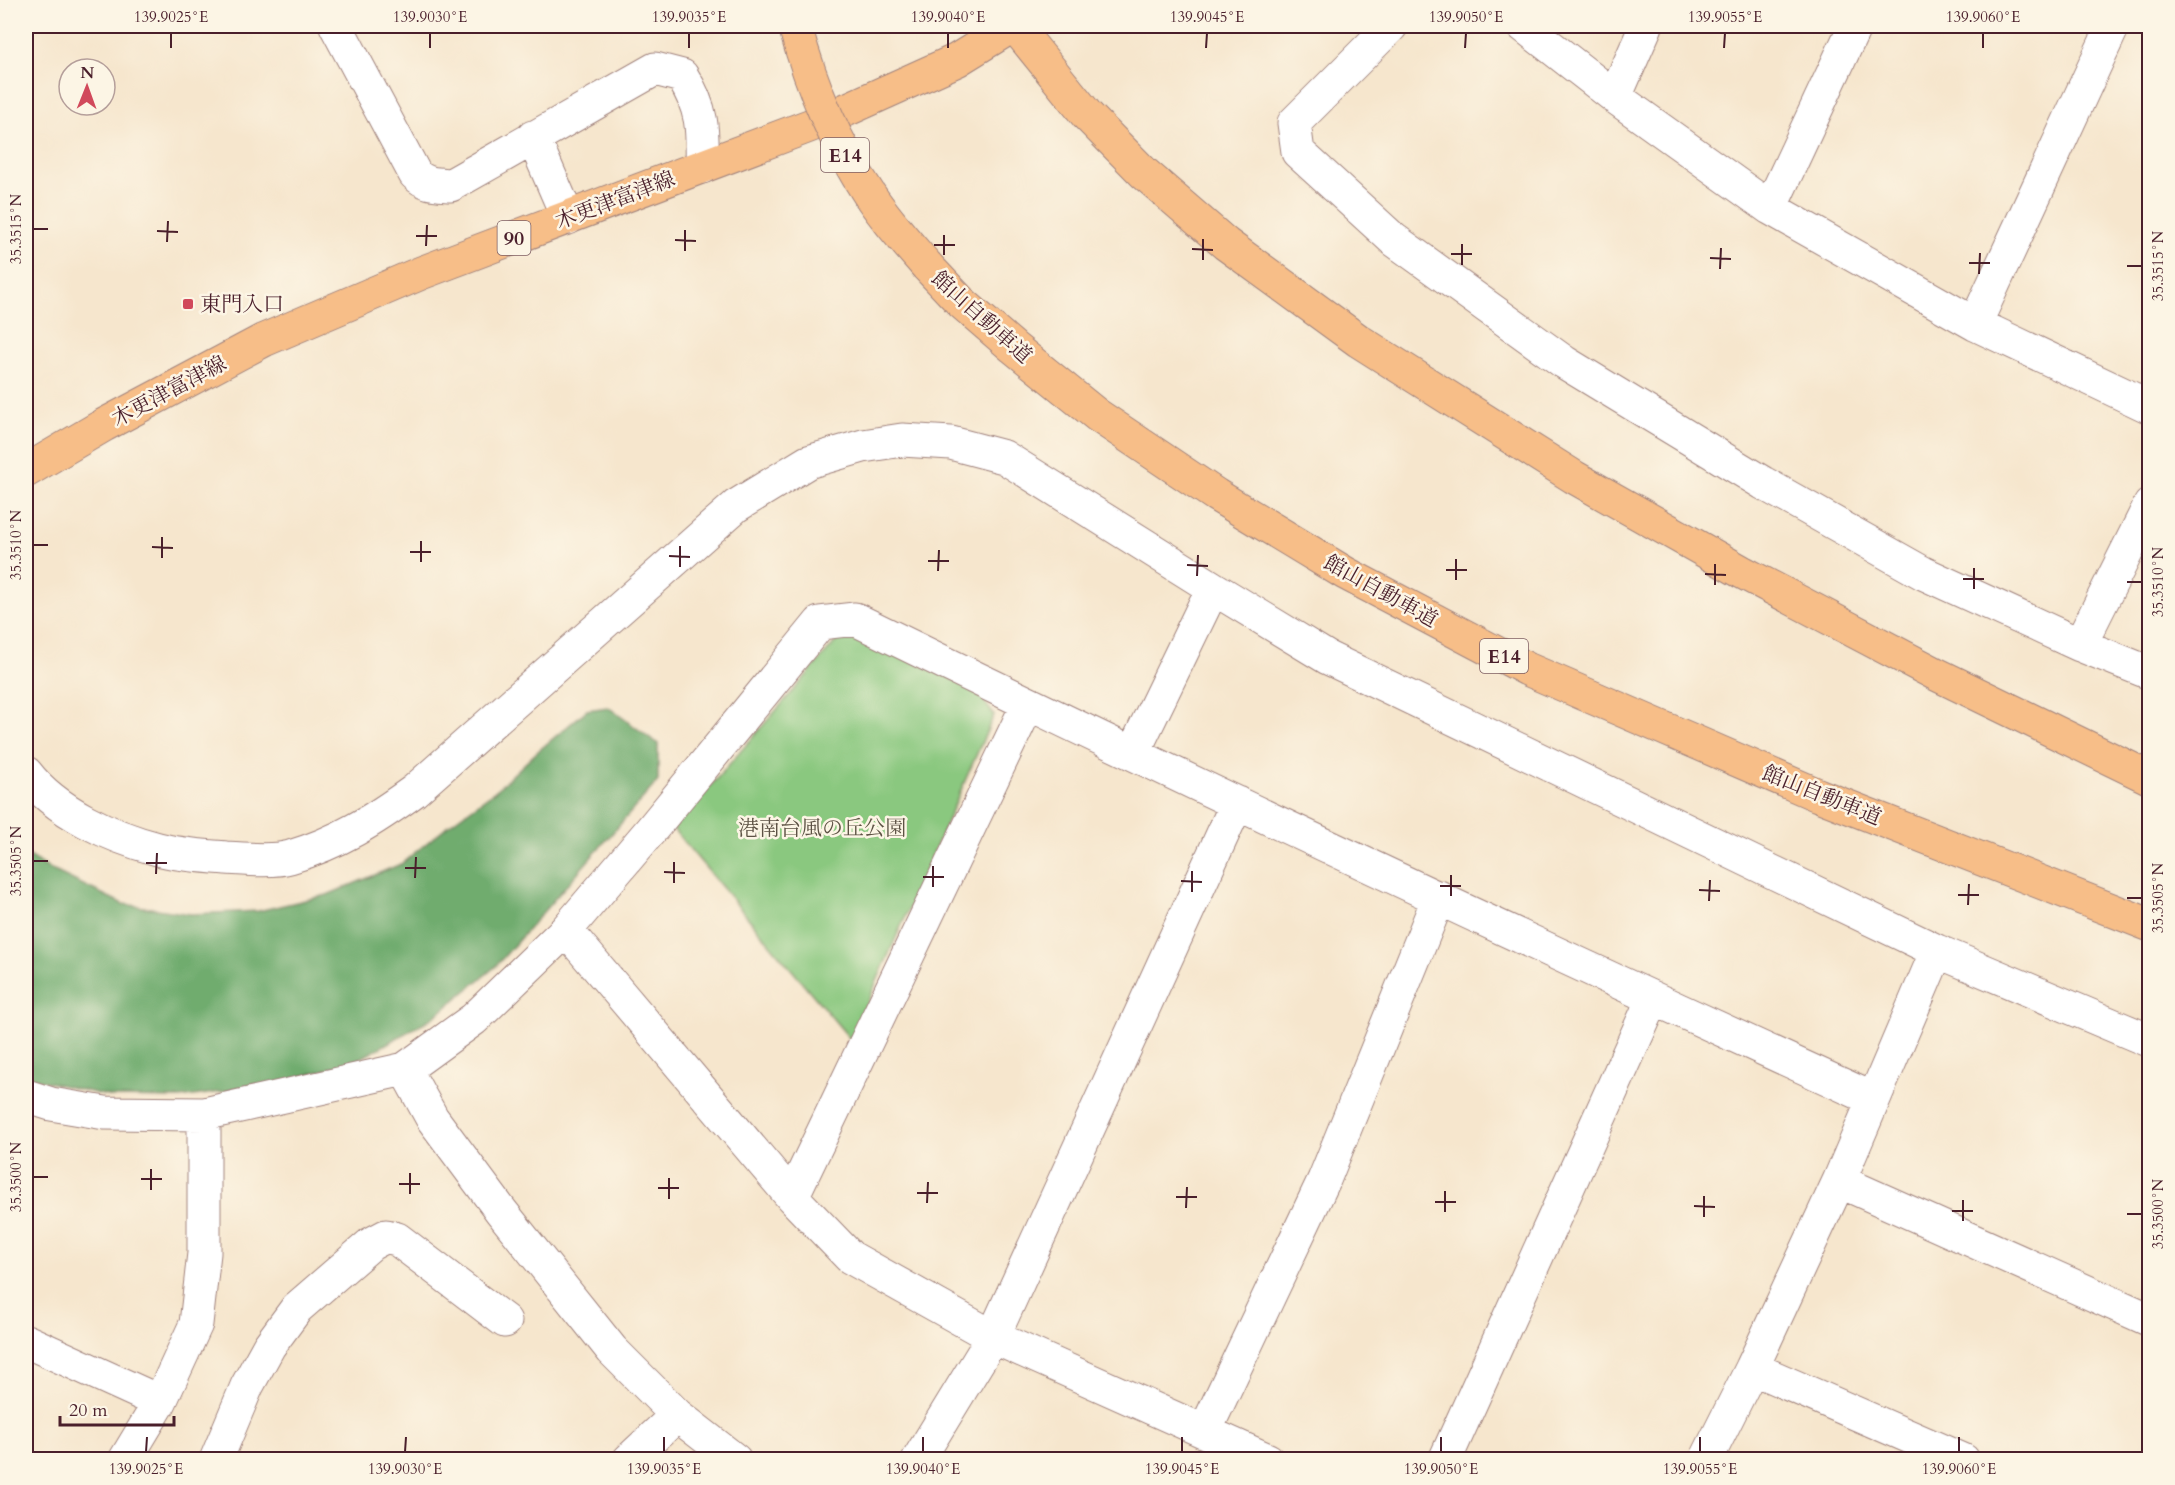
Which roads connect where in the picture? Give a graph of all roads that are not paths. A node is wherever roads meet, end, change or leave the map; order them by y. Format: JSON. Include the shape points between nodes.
{"nodes":[{"id":1,"x":336,"y":26,"type":"edge"},
{"id":2,"x":795,"y":26,"type":"edge"},
{"id":3,"x":1014,"y":26,"type":"edge"},
{"id":4,"x":1391,"y":26,"type":"edge"},
{"id":5,"x":1524,"y":26,"type":"edge"},
{"id":6,"x":1646,"y":26,"type":"edge"},
{"id":7,"x":1854,"y":26,"type":"edge"},
{"id":8,"x":2113,"y":26,"type":"edge"},
{"id":9,"x":1615,"y":97,"type":"junction"},
{"id":10,"x":533,"y":137,"type":"junction"},
{"id":11,"x":702,"y":167,"type":"junction"},
{"id":12,"x":1770,"y":208,"type":"junction"},
{"id":13,"x":568,"y":218,"type":"junction"},
{"id":14,"x":1975,"y":324,"type":"junction"},
{"id":15,"x":2150,"y":407,"type":"edge"},
{"id":16,"x":26,"y":471,"type":"edge"},
{"id":17,"x":2150,"y":506,"type":"edge"},
{"id":18,"x":1213,"y":588,"type":"junction"},
{"id":19,"x":2080,"y":645,"type":"junction"},
{"id":20,"x":2150,"y":673,"type":"edge"},
{"id":21,"x":1028,"y":704,"type":"junction"},
{"id":22,"x":1133,"y":753,"type":"junction"},
{"id":23,"x":26,"y":774,"type":"edge"},
{"id":24,"x":2150,"y":778,"type":"edge"},
{"id":25,"x":1237,"y":803,"type":"junction"},
{"id":26,"x":1439,"y":897,"type":"junction"},
{"id":27,"x":2150,"y":925,"type":"edge"},
{"id":28,"x":566,"y":930,"type":"junction"},
{"id":29,"x":1937,"y":951,"type":"junction"},
{"id":30,"x":1653,"y":999,"type":"junction"},
{"id":31,"x":2150,"y":1041,"type":"edge"},
{"id":32,"x":405,"y":1069,"type":"junction"},
{"id":33,"x":26,"y":1096,"type":"edge"},
{"id":34,"x":1873,"y":1099,"type":"junction"},
{"id":35,"x":204,"y":1114,"type":"junction"},
{"id":36,"x":1839,"y":1181,"type":"junction"},
{"id":37,"x":792,"y":1197,"type":"junction"},
{"id":38,"x":2150,"y":1320,"type":"edge"},
{"id":39,"x":505,"y":1321,"type":"dead end"},
{"id":40,"x":993,"y":1337,"type":"junction"},
{"id":41,"x":26,"y":1341,"type":"edge"},
{"id":42,"x":1752,"y":1368,"type":"junction"},
{"id":43,"x":160,"y":1402,"type":"junction"},
{"id":44,"x":677,"y":1415,"type":"junction"},
{"id":45,"x":1205,"y":1431,"type":"junction"},
{"id":46,"x":1718,"y":1455,"type":"edge"},
{"id":47,"x":125,"y":1460,"type":"edge"},
{"id":48,"x":216,"y":1460,"type":"edge"},
{"id":49,"x":629,"y":1460,"type":"edge"},
{"id":50,"x":735,"y":1460,"type":"edge"},
{"id":51,"x":918,"y":1460,"type":"edge"},
{"id":52,"x":1268,"y":1460,"type":"edge"},
{"id":53,"x":1445,"y":1460,"type":"edge"},
{"id":54,"x":1963,"y":1460,"type":"edge"}],
"edges":[{"from":1,"to":10,"type":"street","via":[[422,181],[451,184]]},
{"from":2,"to":27,"type":"main road","name":"館山自動車道","number":"E14","bridge":true,"via":[[815,89],[850,164],[895,230],[927,266],[961,302],[1097,414],[1216,495],[1345,573],[1527,669],[1818,795]]},
{"from":3,"to":11,"type":"main road","name":"木更津富津線","number":"90","via":[[946,65],[817,123]]},
{"from":3,"to":24,"type":"main road","via":[[1087,115],[1144,173],[1226,244],[1359,341],[1564,471],[1742,572],[1935,674]]},
{"from":4,"to":19,"type":"street","via":[[1294,123],[1298,152],[1393,239],[1564,362],[1763,483],[1923,573]]},
{"from":5,"to":9,"type":"street"},
{"from":6,"to":9,"type":"street"},
{"from":7,"to":12,"type":"street"},
{"from":8,"to":14,"type":"street"},
{"from":9,"to":12,"type":"street"},
{"from":10,"to":11,"type":"street","via":[[655,69],[682,76],[694,95],[703,128]]},
{"from":10,"to":13,"type":"street"},
{"from":11,"to":13,"type":"main road","name":"木更津富津線","number":"90"},
{"from":12,"to":14,"type":"street"},
{"from":13,"to":16,"type":"main road","name":"木更津富津線","number":"90","via":[[421,273],[264,340]]},
{"from":14,"to":15,"type":"street"},
{"from":17,"to":19,"type":"street"},
{"from":18,"to":22,"type":"street"},
{"from":18,"to":23,"type":"street","via":[[1004,456],[951,443],[902,440],[863,446],[808,462],[736,506],[414,791],[341,838],[287,858],[242,859],[159,849],[84,822],[35,786]]},
{"from":18,"to":29,"type":"street","via":[[1328,658]]},
{"from":19,"to":20,"type":"street"},
{"from":21,"to":22,"type":"street"},
{"from":21,"to":28,"type":"street","via":[[855,619],[820,623]]},
{"from":21,"to":37,"type":"street"},
{"from":22,"to":25,"type":"street"},
{"from":25,"to":26,"type":"street"},
{"from":25,"to":40,"type":"street"},
{"from":26,"to":30,"type":"street"},
{"from":26,"to":45,"type":"street","via":[[1324,1180]]},
{"from":28,"to":32,"type":"street","via":[[474,1019]]},
{"from":28,"to":37,"type":"street"},
{"from":29,"to":31,"type":"street"},
{"from":29,"to":34,"type":"street"},
{"from":30,"to":34,"type":"street"},
{"from":30,"to":53,"type":"street"},
{"from":32,"to":35,"type":"street"},
{"from":32,"to":44,"type":"street","via":[[432,1118],[501,1211],[612,1350]]},
{"from":33,"to":35,"type":"street","via":[[105,1113]]},
{"from":34,"to":36,"type":"street"},
{"from":35,"to":43,"type":"street","via":[[204,1253],[196,1324]]},
{"from":36,"to":38,"type":"street"},
{"from":36,"to":42,"type":"street"},
{"from":37,"to":40,"type":"street","via":[[850,1257]]},
{"from":39,"to":48,"type":"street","via":[[397,1239],[386,1236],[370,1244],[297,1308],[269,1346],[247,1386]]},
{"from":40,"to":45,"type":"street"},
{"from":40,"to":51,"type":"street"},
{"from":41,"to":43,"type":"street"},
{"from":42,"to":46,"type":"street"},
{"from":42,"to":54,"type":"street"},
{"from":43,"to":47,"type":"street"},
{"from":44,"to":49,"type":"street"},
{"from":44,"to":50,"type":"street"},
{"from":45,"to":52,"type":"street"}]}
